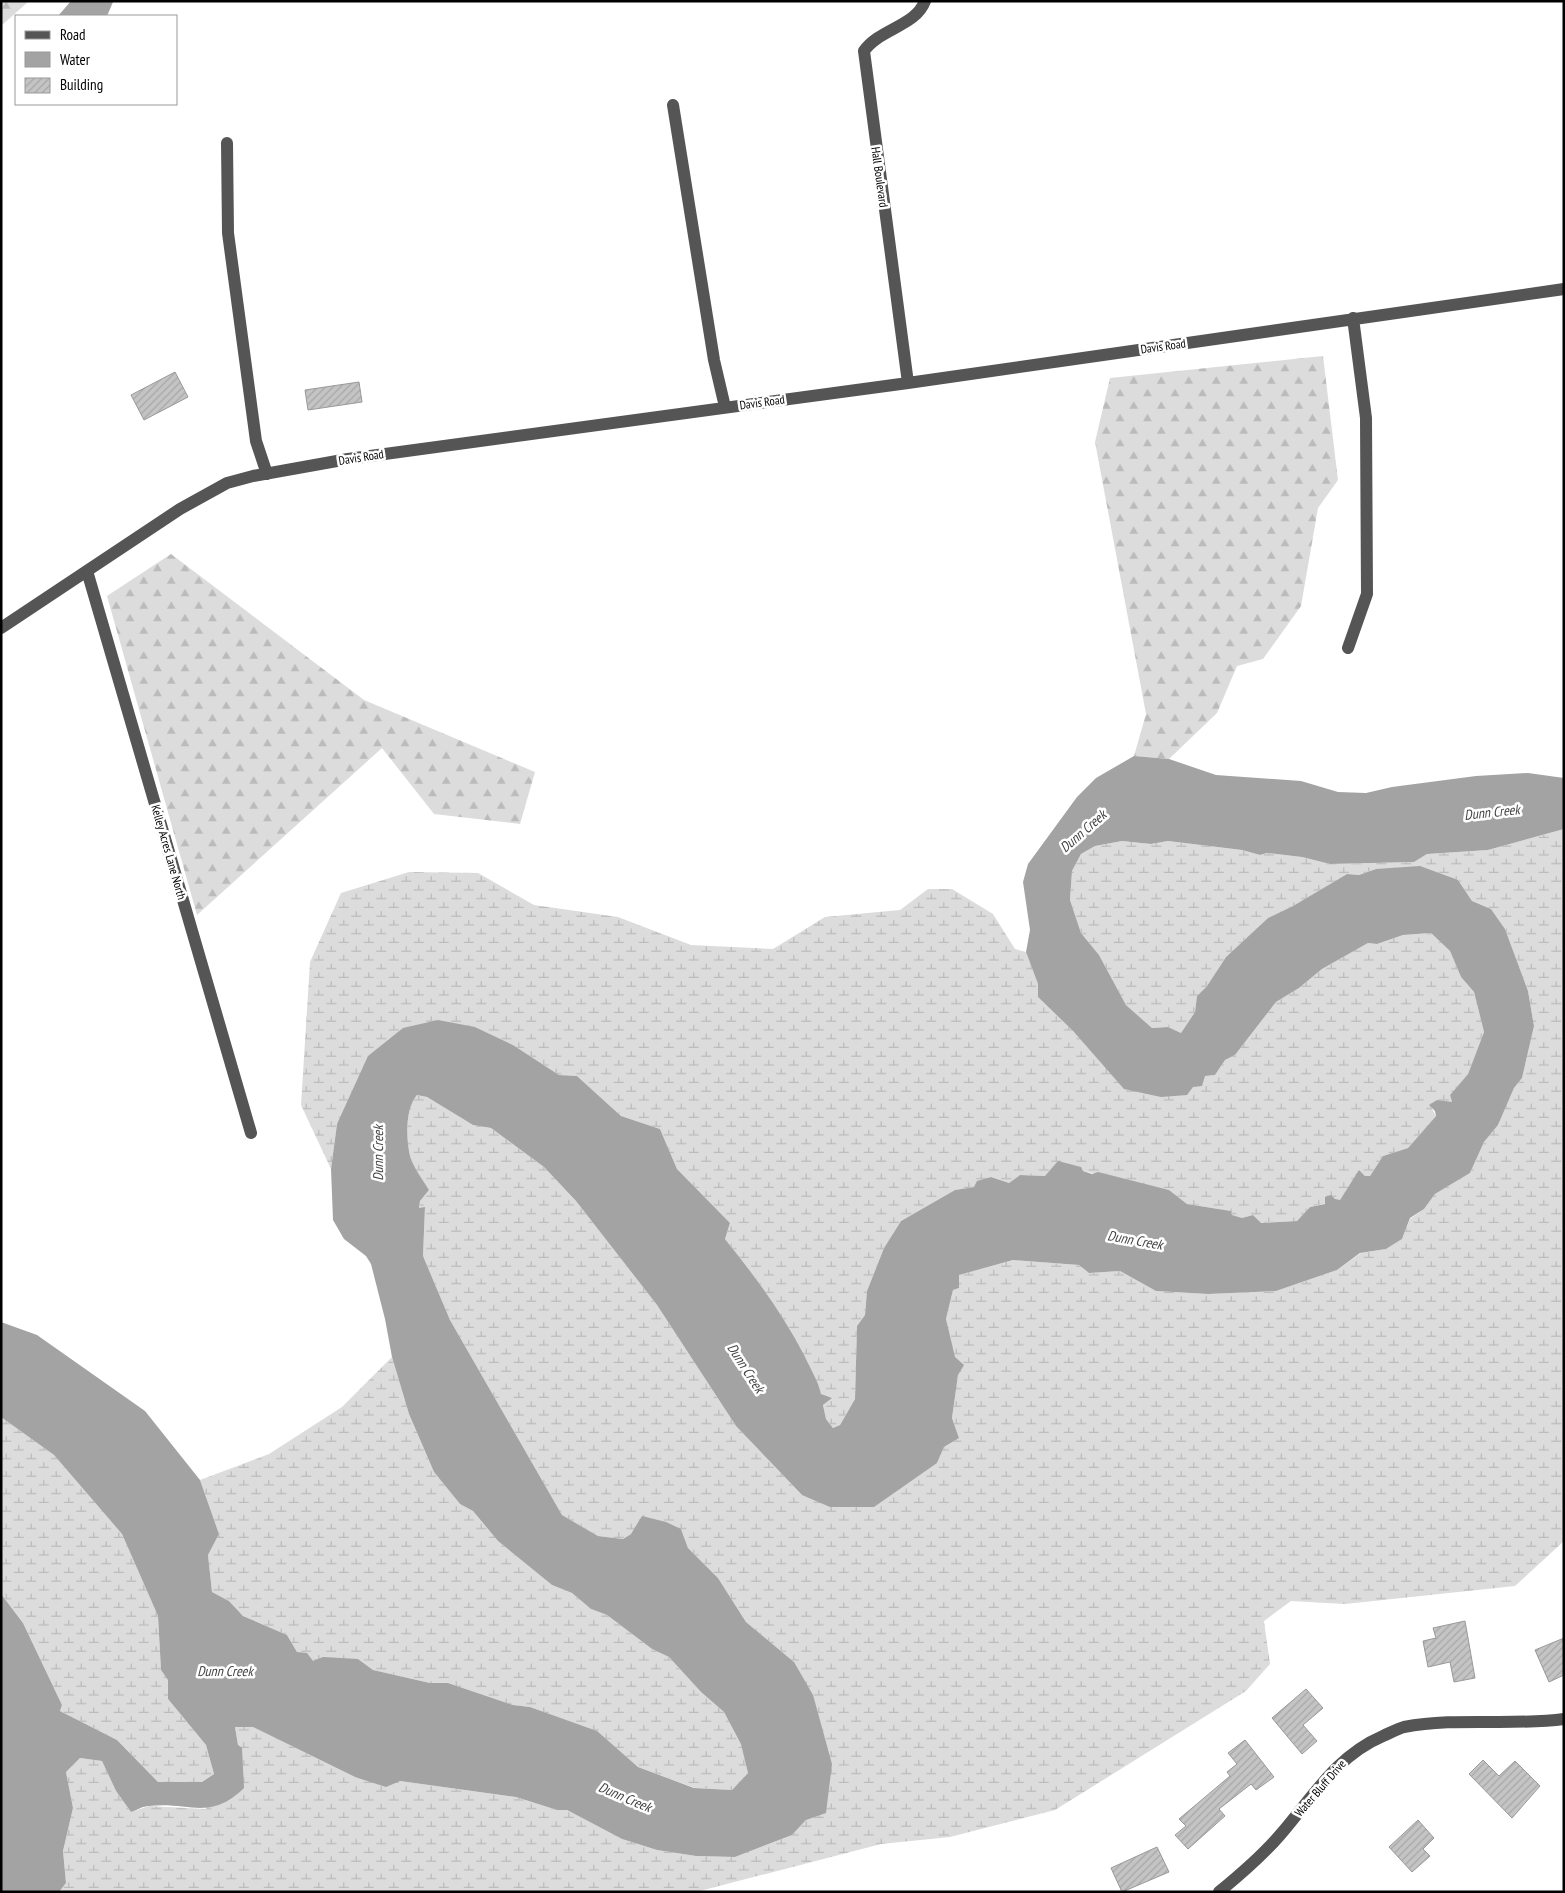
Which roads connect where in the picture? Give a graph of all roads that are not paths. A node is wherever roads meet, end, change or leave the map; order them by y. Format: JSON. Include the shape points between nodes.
{"nodes":[{"id":1,"x":925,"y":1,"type":"edge"},
{"id":2,"x":673,"y":105,"type":"dead end"},
{"id":3,"x":227,"y":143,"type":"dead end"},
{"id":4,"x":1564,"y":290,"type":"edge"},
{"id":5,"x":1353,"y":318,"type":"junction"},
{"id":6,"x":908,"y":382,"type":"junction"},
{"id":7,"x":725,"y":407,"type":"junction"},
{"id":8,"x":267,"y":474,"type":"junction"},
{"id":9,"x":87,"y":571,"type":"junction"},
{"id":10,"x":1,"y":628,"type":"edge"},
{"id":11,"x":1348,"y":648,"type":"dead end"},
{"id":12,"x":251,"y":1132,"type":"dead end"},
{"id":13,"x":1564,"y":1719,"type":"edge"},
{"id":14,"x":1219,"y":1892,"type":"edge"}],
"edges":[{"from":1,"to":6,"type":"street","name":"Hall Boulevard","via":[[920,12],[883,33],[864,51]]},
{"from":2,"to":7,"type":"street","via":[[714,360]]},
{"from":3,"to":8,"type":"street","via":[[228,233],[256,441]]},
{"from":4,"to":5,"type":"street","name":"Davis Road"},
{"from":5,"to":6,"type":"street","name":"Davis Road"},
{"from":5,"to":11,"type":"street","via":[[1366,418],[1367,594]]},
{"from":6,"to":7,"type":"street","name":"Davis Road"},
{"from":7,"to":8,"type":"street","name":"Davis Road","via":[[348,459]]},
{"from":8,"to":9,"type":"street","name":"Davis Road","via":[[227,484],[202,496]]},
{"from":9,"to":10,"type":"street","name":"Davis Road"},
{"from":9,"to":12,"type":"street","name":"Kelley Acres Lane North"},
{"from":13,"to":14,"type":"street","name":"Water Bluff Drive","via":[[1431,1724],[1402,1728],[1374,1740],[1345,1758],[1280,1835]]}]}
